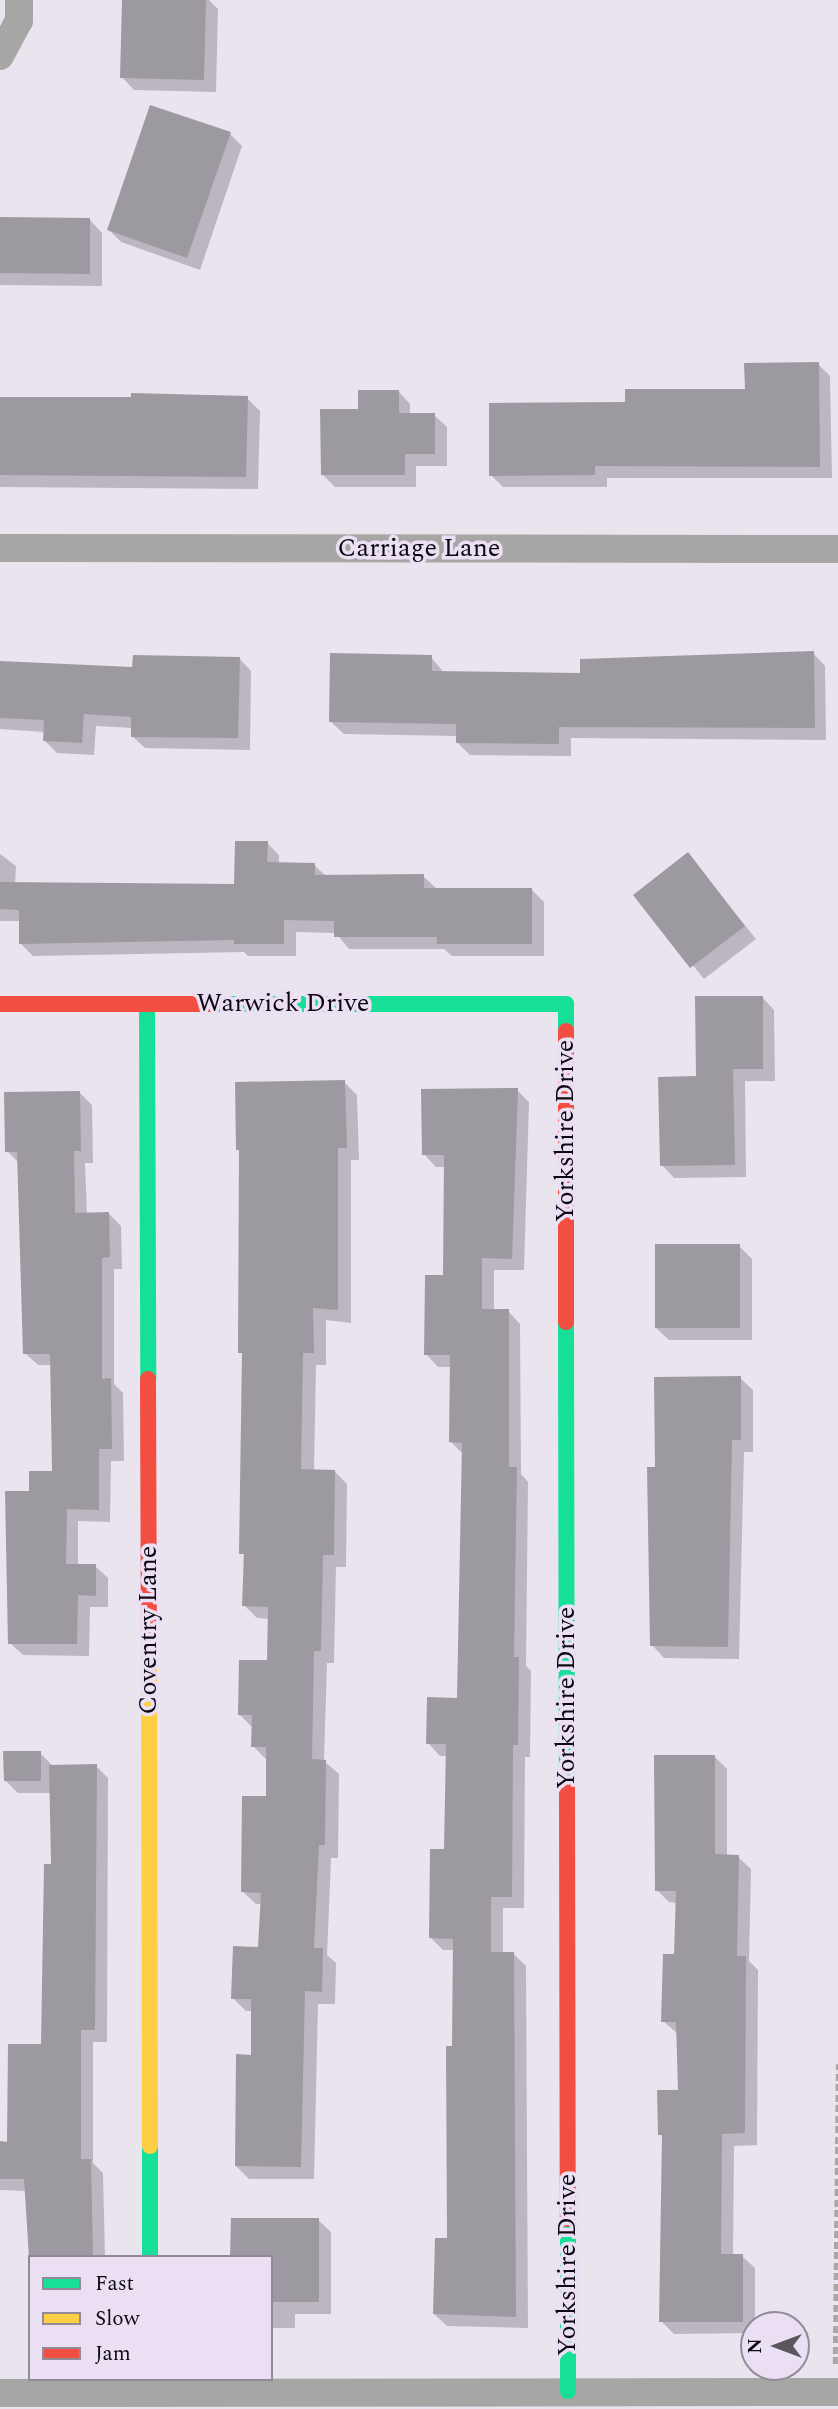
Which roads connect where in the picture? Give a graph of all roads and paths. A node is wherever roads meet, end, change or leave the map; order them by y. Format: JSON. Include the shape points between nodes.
{"nodes":[{"id":1,"x":19,"y":0,"type":"edge"},
{"id":2,"x":0,"y":56,"type":"edge"},
{"id":3,"x":0,"y":548,"type":"edge"},
{"id":4,"x":838,"y":549,"type":"edge"},
{"id":5,"x":0,"y":1004,"type":"edge"},
{"id":6,"x":147,"y":1004,"type":"junction"},
{"id":7,"x":566,"y":1004,"type":"joint"},
{"id":8,"x":838,"y":2064,"type":"edge"},
{"id":9,"x":150,"y":2255,"type":"edge"},
{"id":10,"x":150,"y":2386,"type":"edge"},
{"id":11,"x":568,"y":2391,"type":"junction"},
{"id":12,"x":836,"y":2392,"type":"edge"},
{"id":13,"x":0,"y":2393,"type":"edge"}],
"edges":[{"from":1,"to":2,"type":"street","via":[[19,21]]},
{"from":3,"to":4,"type":"street","name":"Carriage Lane"},
{"from":5,"to":6,"type":"street","name":"Warwick Drive"},
{"from":6,"to":7,"type":"street","name":"Warwick Drive"},
{"from":6,"to":9,"type":"street","name":"Coventry Lane"},
{"from":7,"to":11,"type":"street","name":"Yorkshire Drive"},
{"from":8,"to":12,"type":"path"},
{"from":10,"to":11,"type":"street"},
{"from":10,"to":13,"type":"street"},
{"from":11,"to":12,"type":"street"}]}
